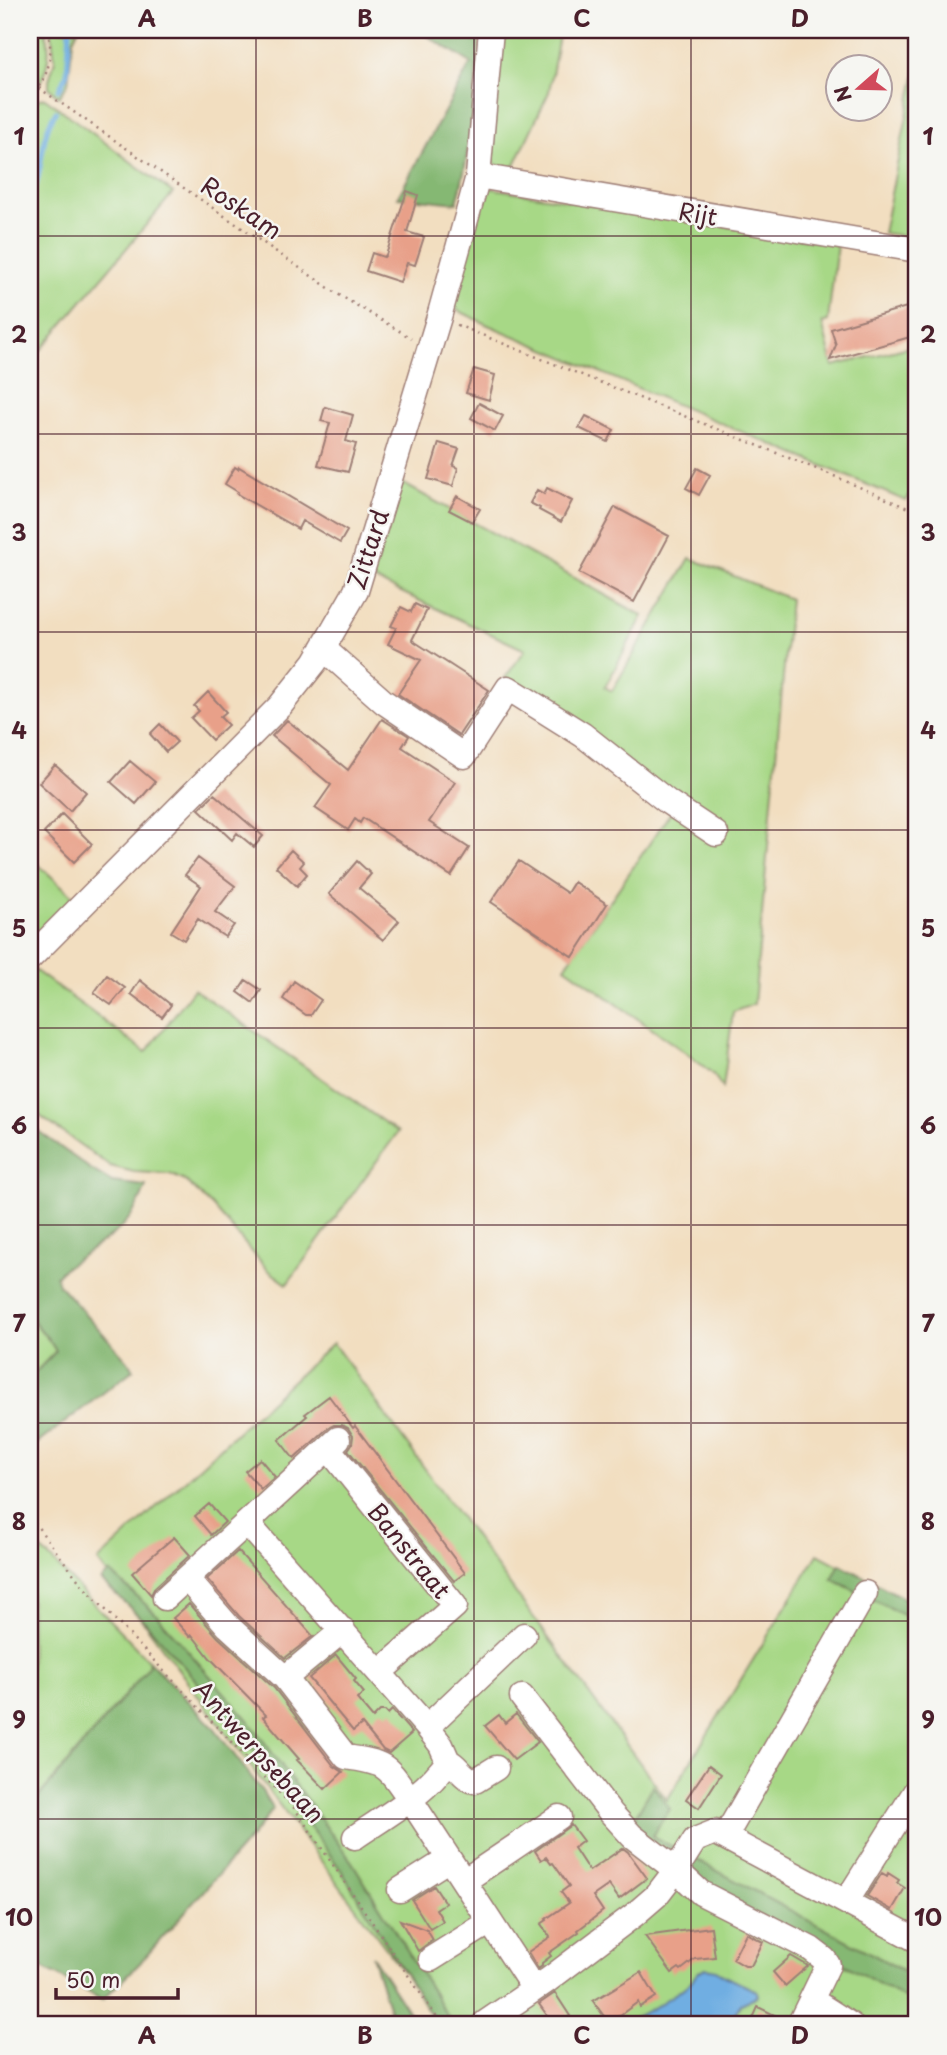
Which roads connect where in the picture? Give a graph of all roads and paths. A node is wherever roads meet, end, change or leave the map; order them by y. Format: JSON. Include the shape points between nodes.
{"nodes":[{"id":1,"x":47,"y":30,"type":"edge"},
{"id":2,"x":491,"y":30,"type":"edge"},
{"id":3,"x":39,"y":88,"type":"junction"},
{"id":4,"x":30,"y":97,"type":"edge"},
{"id":5,"x":478,"y":176,"type":"junction"},
{"id":6,"x":917,"y":250,"type":"edge"},
{"id":7,"x":439,"y":317,"type":"junction"},
{"id":8,"x":428,"y":349,"type":"junction"},
{"id":9,"x":917,"y":512,"type":"edge"},
{"id":10,"x":323,"y":648,"type":"junction"},
{"id":11,"x":716,"y":834,"type":"dead end"},
{"id":12,"x":30,"y":958,"type":"edge"},
{"id":13,"x":30,"y":1517,"type":"edge"},
{"id":14,"x":247,"y":1523,"type":"junction"},
{"id":15,"x":35,"y":1524,"type":"junction"},
{"id":16,"x":30,"y":1530,"type":"edge"},
{"id":17,"x":187,"y":1579,"type":"junction"},
{"id":18,"x":864,"y":1593,"type":"dead end"},
{"id":19,"x":165,"y":1598,"type":"dead end"},
{"id":20,"x":343,"y":1630,"type":"junction"},
{"id":21,"x":524,"y":1635,"type":"dead end"},
{"id":22,"x":380,"y":1672,"type":"junction"},
{"id":23,"x":285,"y":1678,"type":"junction"},
{"id":24,"x":522,"y":1697,"type":"dead end"},
{"id":25,"x":427,"y":1727,"type":"junction"},
{"id":26,"x":449,"y":1761,"type":"junction"},
{"id":27,"x":496,"y":1768,"type":"dead end"},
{"id":28,"x":917,"y":1789,"type":"edge"},
{"id":29,"x":410,"y":1799,"type":"junction"},
{"id":30,"x":559,"y":1817,"type":"dead end"},
{"id":31,"x":355,"y":1837,"type":"dead end"},
{"id":32,"x":725,"y":1837,"type":"junction"},
{"id":33,"x":449,"y":1859,"type":"junction"},
{"id":34,"x":676,"y":1870,"type":"junction"},
{"id":35,"x":464,"y":1881,"type":"junction"},
{"id":36,"x":400,"y":1890,"type":"dead end"},
{"id":37,"x":846,"y":1902,"type":"junction"},
{"id":38,"x":490,"y":1922,"type":"junction"},
{"id":39,"x":917,"y":1940,"type":"edge"},
{"id":40,"x":431,"y":1959,"type":"dead end"},
{"id":41,"x":534,"y":1989,"type":"junction"},
{"id":42,"x":811,"y":2000,"type":"junction"},
{"id":43,"x":442,"y":2025,"type":"edge"},
{"id":44,"x":485,"y":2025,"type":"edge"},
{"id":45,"x":799,"y":2025,"type":"edge"},
{"id":46,"x":851,"y":2025,"type":"edge"}],
"edges":[{"from":1,"to":3,"type":"path","via":[[50,61]]},
{"from":2,"to":5,"type":"street","name":"Zittard"},
{"from":3,"to":4,"type":"path"},
{"from":3,"to":8,"type":"path","name":"Roskam","via":[[336,293]]},
{"from":5,"to":6,"type":"street","name":"Rijt"},
{"from":5,"to":7,"type":"street","name":"Zittard"},
{"from":7,"to":8,"type":"street","name":"Zittard"},
{"from":7,"to":9,"type":"path"},
{"from":8,"to":10,"type":"street","name":"Zittard","via":[[356,591]]},
{"from":10,"to":11,"type":"street","via":[[384,702],[464,756],[508,688],[583,735]]},
{"from":10,"to":12,"type":"street","name":"Zittard","via":[[280,706]]},
{"from":13,"to":15,"type":"path","name":"Antwerpsebaan"},
{"from":14,"to":17,"type":"street","name":"Banstraat"},
{"from":14,"to":20,"type":"street"},
{"from":14,"to":22,"type":"street","name":"Banstraat","via":[[333,1443],[455,1606]]},
{"from":15,"to":16,"type":"path"},
{"from":15,"to":43,"type":"path","name":"Antwerpsebaan","via":[[83,1586],[295,1809]]},
{"from":17,"to":19,"type":"street","name":"Banstraat"},
{"from":17,"to":23,"type":"street","via":[[228,1626]]},
{"from":18,"to":32,"type":"street"},
{"from":20,"to":22,"type":"street"},
{"from":20,"to":23,"type":"street"},
{"from":21,"to":25,"type":"street"},
{"from":22,"to":25,"type":"street"},
{"from":23,"to":29,"type":"street","via":[[346,1757],[377,1762],[388,1769]]},
{"from":24,"to":34,"type":"street","via":[[611,1813]]},
{"from":25,"to":26,"type":"street"},
{"from":26,"to":27,"type":"street","via":[[475,1781]]},
{"from":26,"to":29,"type":"street"},
{"from":28,"to":37,"type":"street"},
{"from":29,"to":31,"type":"street"},
{"from":29,"to":33,"type":"street"},
{"from":30,"to":35,"type":"street"},
{"from":32,"to":34,"type":"street","via":[[715,1832],[695,1840]]},
{"from":32,"to":37,"type":"street"},
{"from":33,"to":35,"type":"street"},
{"from":33,"to":36,"type":"street"},
{"from":34,"to":41,"type":"street","via":[[634,1915]]},
{"from":34,"to":42,"type":"street","via":[[701,1893],[824,1959],[828,1965]]},
{"from":35,"to":38,"type":"street"},
{"from":37,"to":39,"type":"street"},
{"from":38,"to":40,"type":"street"},
{"from":38,"to":41,"type":"street"},
{"from":41,"to":44,"type":"street"},
{"from":42,"to":45,"type":"street"},
{"from":42,"to":46,"type":"street"}]}
